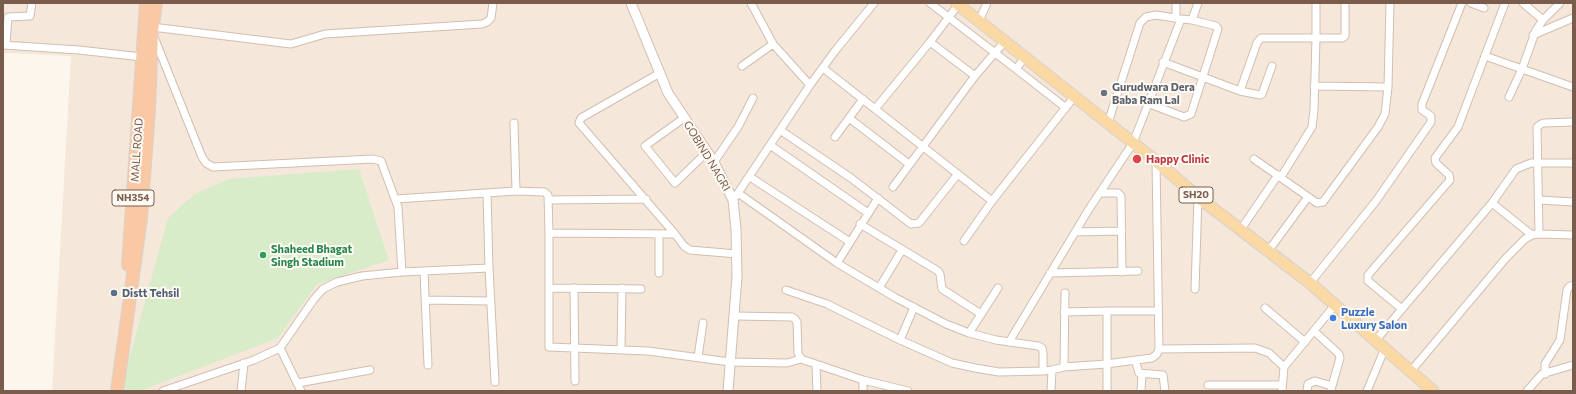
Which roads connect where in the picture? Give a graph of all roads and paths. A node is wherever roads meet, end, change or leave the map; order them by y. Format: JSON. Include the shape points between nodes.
{"nodes":[{"id":1,"x":32,"y":3,"type":"edge"},
{"id":2,"x":146,"y":3,"type":"edge"},
{"id":3,"x":156,"y":3,"type":"edge"},
{"id":4,"x":493,"y":3,"type":"edge"},
{"id":5,"x":631,"y":3,"type":"edge"},
{"id":6,"x":751,"y":3,"type":"edge"},
{"id":7,"x":874,"y":3,"type":"edge"},
{"id":8,"x":930,"y":3,"type":"edge"},
{"id":9,"x":987,"y":3,"type":"edge"},
{"id":10,"x":1176,"y":3,"type":"edge"},
{"id":11,"x":1198,"y":3,"type":"edge"},
{"id":12,"x":1316,"y":3,"type":"edge"},
{"id":13,"x":1345,"y":3,"type":"edge"},
{"id":14,"x":1390,"y":3,"type":"edge"},
{"id":15,"x":1462,"y":3,"type":"edge"},
{"id":16,"x":1471,"y":3,"type":"edge"},
{"id":17,"x":1505,"y":3,"type":"edge"},
{"id":18,"x":1523,"y":3,"type":"edge"},
{"id":19,"x":1560,"y":3,"type":"edge"},
{"id":20,"x":957,"y":4,"type":"edge"},
{"id":21,"x":1484,"y":8,"type":"dead end"},
{"id":22,"x":949,"y":17,"type":"junction"},
{"id":23,"x":1178,"y":18,"type":"junction"},
{"id":24,"x":1573,"y":18,"type":"edge"},
{"id":25,"x":1192,"y":20,"type":"junction"},
{"id":26,"x":1543,"y":20,"type":"junction"},
{"id":27,"x":979,"y":21,"type":"junction"},
{"id":28,"x":152,"y":30,"type":"junction"},
{"id":29,"x":1533,"y":35,"type":"junction"},
{"id":30,"x":1316,"y":38,"type":"junction"},
{"id":31,"x":1005,"y":41,"type":"junction"},
{"id":32,"x":930,"y":42,"type":"junction"},
{"id":33,"x":773,"y":44,"type":"junction"},
{"id":34,"x":5,"y":45,"type":"edge"},
{"id":35,"x":151,"y":52,"type":"junction"},
{"id":36,"x":995,"y":52,"type":"junction"},
{"id":37,"x":1485,"y":56,"type":"junction"},
{"id":38,"x":1024,"y":57,"type":"junction"},
{"id":39,"x":1163,"y":62,"type":"junction"},
{"id":40,"x":742,"y":66,"type":"dead end"},
{"id":41,"x":1272,"y":66,"type":"dead end"},
{"id":42,"x":823,"y":68,"type":"junction"},
{"id":43,"x":1016,"y":69,"type":"junction"},
{"id":44,"x":1522,"y":69,"type":"junction"},
{"id":45,"x":660,"y":73,"type":"junction"},
{"id":46,"x":975,"y":76,"type":"junction"},
{"id":47,"x":1203,"y":76,"type":"junction"},
{"id":48,"x":810,"y":85,"type":"junction"},
{"id":49,"x":1314,"y":86,"type":"junction"},
{"id":50,"x":1388,"y":87,"type":"junction"},
{"id":51,"x":1573,"y":87,"type":"edge"},
{"id":52,"x":1240,"y":91,"type":"junction"},
{"id":53,"x":1074,"y":97,"type":"junction"},
{"id":54,"x":1509,"y":97,"type":"dead end"},
{"id":55,"x":753,"y":98,"type":"dead end"},
{"id":56,"x":863,"y":99,"type":"junction"},
{"id":57,"x":1147,"y":103,"type":"junction"},
{"id":58,"x":1066,"y":108,"type":"junction"},
{"id":59,"x":875,"y":109,"type":"junction"},
{"id":60,"x":684,"y":118,"type":"junction"},
{"id":61,"x":849,"y":118,"type":"junction"},
{"id":62,"x":1573,"y":122,"type":"edge"},
{"id":63,"x":514,"y":123,"type":"dead end"},
{"id":64,"x":1108,"y":123,"type":"junction"},
{"id":65,"x":780,"y":130,"type":"junction"},
{"id":66,"x":834,"y":137,"type":"dead end"},
{"id":67,"x":1133,"y":143,"type":"junction"},
{"id":68,"x":770,"y":145,"type":"junction"},
{"id":69,"x":922,"y":146,"type":"junction"},
{"id":70,"x":707,"y":152,"type":"junction"},
{"id":71,"x":1254,"y":159,"type":"dead end"},
{"id":72,"x":1156,"y":161,"type":"junction"},
{"id":73,"x":714,"y":162,"type":"junction"},
{"id":74,"x":1538,"y":163,"type":"junction"},
{"id":75,"x":1573,"y":163,"type":"edge"},
{"id":76,"x":910,"y":164,"type":"junction"},
{"id":77,"x":957,"y":175,"type":"junction"},
{"id":78,"x":1279,"y":176,"type":"junction"},
{"id":79,"x":750,"y":177,"type":"junction"},
{"id":80,"x":893,"y":187,"type":"dead end"},
{"id":81,"x":516,"y":191,"type":"junction"},
{"id":82,"x":487,"y":193,"type":"junction"},
{"id":83,"x":1100,"y":193,"type":"junction"},
{"id":84,"x":736,"y":197,"type":"junction"},
{"id":85,"x":1198,"y":197,"type":"junction"},
{"id":86,"x":1308,"y":197,"type":"junction"},
{"id":87,"x":396,"y":198,"type":"junction"},
{"id":88,"x":878,"y":198,"type":"junction"},
{"id":89,"x":548,"y":200,"type":"junction"},
{"id":90,"x":646,"y":200,"type":"junction"},
{"id":91,"x":1540,"y":200,"type":"junction"},
{"id":92,"x":992,"y":201,"type":"junction"},
{"id":93,"x":1573,"y":202,"type":"edge"},
{"id":94,"x":1492,"y":203,"type":"junction"},
{"id":95,"x":868,"y":213,"type":"junction"},
{"id":96,"x":860,"y":224,"type":"junction"},
{"id":97,"x":1241,"y":228,"type":"junction"},
{"id":98,"x":1122,"y":231,"type":"junction"},
{"id":99,"x":1075,"y":232,"type":"junction"},
{"id":100,"x":549,"y":233,"type":"junction"},
{"id":101,"x":659,"y":234,"type":"junction"},
{"id":102,"x":675,"y":234,"type":"junction"},
{"id":103,"x":1535,"y":234,"type":"junction"},
{"id":104,"x":1573,"y":235,"type":"edge"},
{"id":105,"x":964,"y":241,"type":"dead end"},
{"id":106,"x":850,"y":242,"type":"junction"},
{"id":107,"x":902,"y":250,"type":"junction"},
{"id":108,"x":1269,"y":250,"type":"junction"},
{"id":109,"x":737,"y":254,"type":"junction"},
{"id":110,"x":837,"y":263,"type":"junction"},
{"id":111,"x":489,"y":268,"type":"junction"},
{"id":112,"x":424,"y":271,"type":"junction"},
{"id":113,"x":1138,"y":271,"type":"dead end"},
{"id":114,"x":402,"y":272,"type":"junction"},
{"id":115,"x":1122,"y":272,"type":"junction"},
{"id":116,"x":659,"y":273,"type":"dead end"},
{"id":117,"x":1050,"y":274,"type":"junction"},
{"id":118,"x":1310,"y":283,"type":"junction"},
{"id":119,"x":1573,"y":286,"type":"edge"},
{"id":120,"x":549,"y":288,"type":"junction"},
{"id":121,"x":574,"y":288,"type":"junction"},
{"id":122,"x":622,"y":288,"type":"junction"},
{"id":123,"x":879,"y":288,"type":"junction"},
{"id":124,"x":998,"y":288,"type":"dead end"},
{"id":125,"x":641,"y":289,"type":"dead end"},
{"id":126,"x":1195,"y":289,"type":"dead end"},
{"id":127,"x":786,"y":290,"type":"dead end"},
{"id":128,"x":1065,"y":294,"type":"dead end"},
{"id":129,"x":426,"y":300,"type":"junction"},
{"id":130,"x":490,"y":301,"type":"junction"},
{"id":131,"x":1335,"y":305,"type":"junction"},
{"id":132,"x":914,"y":307,"type":"junction"},
{"id":133,"x":1265,"y":308,"type":"dead end"},
{"id":134,"x":1402,"y":309,"type":"junction"},
{"id":135,"x":1107,"y":310,"type":"junction"},
{"id":136,"x":1158,"y":311,"type":"junction"},
{"id":137,"x":1064,"y":312,"type":"junction"},
{"id":138,"x":981,"y":314,"type":"junction"},
{"id":139,"x":735,"y":316,"type":"junction"},
{"id":140,"x":703,"y":324,"type":"dead end"},
{"id":141,"x":1314,"y":331,"type":"junction"},
{"id":142,"x":969,"y":333,"type":"junction"},
{"id":143,"x":900,"y":340,"type":"junction"},
{"id":144,"x":1009,"y":342,"type":"junction"},
{"id":145,"x":1305,"y":342,"type":"junction"},
{"id":146,"x":1380,"y":344,"type":"junction"},
{"id":147,"x":280,"y":348,"type":"junction"},
{"id":148,"x":574,"y":349,"type":"junction"},
{"id":149,"x":621,"y":349,"type":"junction"},
{"id":150,"x":1159,"y":349,"type":"junction"},
{"id":151,"x":698,"y":357,"type":"junction"},
{"id":152,"x":800,"y":359,"type":"junction"},
{"id":153,"x":1135,"y":360,"type":"junction"},
{"id":154,"x":730,"y":362,"type":"junction"},
{"id":155,"x":244,"y":363,"type":"junction"},
{"id":156,"x":1106,"y":364,"type":"junction"},
{"id":157,"x":428,"y":365,"type":"dead end"},
{"id":158,"x":816,"y":365,"type":"junction"},
{"id":159,"x":1573,"y":365,"type":"edge"},
{"id":160,"x":1064,"y":367,"type":"junction"},
{"id":161,"x":1284,"y":367,"type":"junction"},
{"id":162,"x":370,"y":370,"type":"dead end"},
{"id":163,"x":1052,"y":370,"type":"junction"},
{"id":164,"x":1043,"y":371,"type":"junction"},
{"id":165,"x":1411,"y":371,"type":"junction"},
{"id":166,"x":1142,"y":374,"type":"junction"},
{"id":167,"x":1545,"y":374,"type":"junction"},
{"id":168,"x":863,"y":380,"type":"junction"},
{"id":169,"x":575,"y":381,"type":"dead end"},
{"id":170,"x":495,"y":382,"type":"dead end"},
{"id":171,"x":298,"y":383,"type":"junction"},
{"id":172,"x":1208,"y":385,"type":"dead end"},
{"id":173,"x":1282,"y":388,"type":"edge"},
{"id":174,"x":1331,"y":388,"type":"edge"},
{"id":175,"x":110,"y":391,"type":"edge"},
{"id":176,"x":117,"y":391,"type":"edge"},
{"id":177,"x":164,"y":391,"type":"edge"},
{"id":178,"x":241,"y":391,"type":"edge"},
{"id":179,"x":301,"y":391,"type":"edge"},
{"id":180,"x":728,"y":391,"type":"edge"},
{"id":181,"x":817,"y":391,"type":"edge"},
{"id":182,"x":863,"y":391,"type":"edge"},
{"id":183,"x":908,"y":391,"type":"edge"},
{"id":184,"x":1051,"y":391,"type":"edge"},
{"id":185,"x":1107,"y":391,"type":"edge"},
{"id":186,"x":1141,"y":391,"type":"edge"},
{"id":187,"x":1165,"y":391,"type":"edge"},
{"id":188,"x":1307,"y":391,"type":"edge"},
{"id":189,"x":1367,"y":391,"type":"edge"},
{"id":190,"x":1433,"y":391,"type":"edge"},
{"id":191,"x":1527,"y":391,"type":"edge"}],
"edges":[{"from":1,"to":34,"type":"street","via":[[30,16],[8,17]]},
{"from":2,"to":35,"type":"highway","name":"MALL ROAD","number":"NH354"},
{"from":3,"to":28,"type":"highway"},
{"from":4,"to":28,"type":"street","via":[[491,18],[482,24],[330,33],[291,44]]},
{"from":5,"to":45,"type":"street","name":"GOBIND NAGRI"},
{"from":6,"to":33,"type":"street"},
{"from":7,"to":42,"type":"street"},
{"from":8,"to":22,"type":"street"},
{"from":9,"to":27,"type":"street"},
{"from":10,"to":23,"type":"street"},
{"from":11,"to":25,"type":"street"},
{"from":12,"to":30,"type":"street"},
{"from":13,"to":30,"type":"street","via":[[1345,36]]},
{"from":14,"to":50,"type":"street"},
{"from":15,"to":118,"type":"street","via":[[1422,104],[1422,110],[1431,116],[1431,122],[1376,201]]},
{"from":16,"to":21,"type":"street"},
{"from":17,"to":37,"type":"street"},
{"from":18,"to":26,"type":"street"},
{"from":19,"to":26,"type":"street"},
{"from":20,"to":22,"type":"street"},
{"from":20,"to":27,"type":"main road","number":"SH20"},
{"from":22,"to":32,"type":"street"},
{"from":22,"to":36,"type":"street"},
{"from":23,"to":25,"type":"street"},
{"from":23,"to":39,"type":"street"},
{"from":23,"to":64,"type":"street","via":[[1156,15],[1146,17],[1140,22]]},
{"from":24,"to":29,"type":"street"},
{"from":25,"to":47,"type":"street","via":[[1216,26],[1218,29]]},
{"from":26,"to":29,"type":"street"},
{"from":27,"to":31,"type":"main road","number":"SH20"},
{"from":28,"to":35,"type":"highway"},
{"from":29,"to":44,"type":"street"},
{"from":30,"to":49,"type":"street"},
{"from":30,"to":52,"type":"street","via":[[1261,38],[1257,42]]},
{"from":31,"to":36,"type":"street"},
{"from":31,"to":38,"type":"main road","number":"SH20"},
{"from":32,"to":46,"type":"street"},
{"from":32,"to":59,"type":"street"},
{"from":33,"to":40,"type":"street"},
{"from":33,"to":48,"type":"street"},
{"from":34,"to":35,"type":"street"},
{"from":35,"to":87,"type":"street","via":[[206,163],[212,167],[377,159],[384,165]]},
{"from":35,"to":175,"type":"highway","name":"MALL ROAD","number":"NH354","via":[[137,146],[129,258]]},
{"from":35,"to":176,"type":"highway","via":[[141,218]]},
{"from":36,"to":43,"type":"street"},
{"from":36,"to":46,"type":"street"},
{"from":37,"to":44,"type":"street"},
{"from":37,"to":134,"type":"street","via":[[1458,126],[1435,158],[1450,180],[1368,275],[1368,282]]},
{"from":38,"to":43,"type":"street"},
{"from":38,"to":53,"type":"main road","number":"SH20"},
{"from":39,"to":47,"type":"street"},
{"from":39,"to":57,"type":"street"},
{"from":41,"to":52,"type":"street","via":[[1262,94]]},
{"from":42,"to":48,"type":"street"},
{"from":42,"to":56,"type":"street"},
{"from":43,"to":58,"type":"street"},
{"from":44,"to":51,"type":"street"},
{"from":44,"to":54,"type":"street"},
{"from":45,"to":60,"type":"street","name":"GOBIND NAGRI","via":[[668,93]]},
{"from":45,"to":90,"type":"street","via":[[581,118],[579,123]]},
{"from":46,"to":69,"type":"street"},
{"from":47,"to":52,"type":"street"},
{"from":47,"to":57,"type":"street","via":[[1188,117]]},
{"from":48,"to":65,"type":"street"},
{"from":49,"to":50,"type":"street"},
{"from":49,"to":78,"type":"street","via":[[1312,127]]},
{"from":50,"to":86,"type":"street","via":[[1385,114],[1378,127],[1323,202],[1317,203]]},
{"from":53,"to":58,"type":"street"},
{"from":53,"to":64,"type":"main road","number":"SH20"},
{"from":55,"to":73,"type":"street","via":[[732,137]]},
{"from":56,"to":59,"type":"street"},
{"from":56,"to":61,"type":"street"},
{"from":57,"to":67,"type":"street"},
{"from":58,"to":92,"type":"street"},
{"from":59,"to":69,"type":"street"},
{"from":60,"to":70,"type":"street","name":"GOBIND NAGRI"},
{"from":60,"to":70,"type":"street","via":[[645,146],[675,183]]},
{"from":61,"to":66,"type":"street"},
{"from":61,"to":76,"type":"street"},
{"from":62,"to":74,"type":"street","via":[[1538,125]]},
{"from":63,"to":81,"type":"street"},
{"from":64,"to":67,"type":"main road","number":"SH20"},
{"from":65,"to":68,"type":"street"},
{"from":65,"to":88,"type":"street"},
{"from":67,"to":72,"type":"main road","number":"SH20"},
{"from":67,"to":83,"type":"street"},
{"from":68,"to":79,"type":"street"},
{"from":68,"to":95,"type":"street"},
{"from":69,"to":76,"type":"street"},
{"from":69,"to":77,"type":"street"},
{"from":70,"to":73,"type":"street","name":"GOBIND NAGRI"},
{"from":71,"to":78,"type":"street"},
{"from":72,"to":85,"type":"main road","number":"SH20"},
{"from":72,"to":136,"type":"street"},
{"from":73,"to":84,"type":"street","name":"GOBIND NAGRI"},
{"from":74,"to":75,"type":"street"},
{"from":74,"to":91,"type":"street"},
{"from":74,"to":94,"type":"street","via":[[1526,164],[1516,169]]},
{"from":76,"to":80,"type":"street"},
{"from":77,"to":88,"type":"street","via":[[919,223],[911,224]]},
{"from":77,"to":92,"type":"street"},
{"from":78,"to":86,"type":"street"},
{"from":78,"to":97,"type":"street"},
{"from":79,"to":84,"type":"street"},
{"from":79,"to":106,"type":"street"},
{"from":81,"to":82,"type":"street"},
{"from":81,"to":89,"type":"street","via":[[544,192],[547,193]]},
{"from":82,"to":87,"type":"street"},
{"from":82,"to":111,"type":"street"},
{"from":83,"to":98,"type":"street","via":[[1118,193],[1121,196]]},
{"from":83,"to":99,"type":"street"},
{"from":84,"to":109,"type":"street","name":"GOBIND NAGRI"},
{"from":84,"to":110,"type":"street"},
{"from":85,"to":97,"type":"main road","number":"SH20"},
{"from":85,"to":126,"type":"street"},
{"from":86,"to":108,"type":"street"},
{"from":87,"to":114,"type":"street","via":[[400,221]]},
{"from":88,"to":95,"type":"street"},
{"from":89,"to":90,"type":"street"},
{"from":89,"to":100,"type":"street"},
{"from":90,"to":102,"type":"street"},
{"from":91,"to":93,"type":"street"},
{"from":91,"to":103,"type":"street"},
{"from":92,"to":105,"type":"street"},
{"from":94,"to":103,"type":"street"},
{"from":94,"to":134,"type":"street"},
{"from":95,"to":96,"type":"street"},
{"from":96,"to":106,"type":"street"},
{"from":96,"to":107,"type":"street"},
{"from":97,"to":108,"type":"main road","number":"SH20"},
{"from":98,"to":99,"type":"street"},
{"from":98,"to":115,"type":"street"},
{"from":99,"to":117,"type":"street"},
{"from":100,"to":101,"type":"street"},
{"from":100,"to":120,"type":"street"},
{"from":101,"to":102,"type":"street"},
{"from":101,"to":116,"type":"street"},
{"from":102,"to":109,"type":"street","via":[[690,250]]},
{"from":103,"to":104,"type":"street"},
{"from":103,"to":165,"type":"street","via":[[1506,258]]},
{"from":106,"to":110,"type":"street"},
{"from":107,"to":123,"type":"street"},
{"from":107,"to":138,"type":"street","via":[[938,271],[942,289]]},
{"from":108,"to":118,"type":"main road","number":"SH20"},
{"from":109,"to":139,"type":"street","name":"GOBIND NAGRI"},
{"from":110,"to":123,"type":"street"},
{"from":111,"to":112,"type":"street"},
{"from":111,"to":130,"type":"street"},
{"from":112,"to":114,"type":"street"},
{"from":112,"to":129,"type":"street"},
{"from":113,"to":115,"type":"street"},
{"from":114,"to":147,"type":"street","via":[[362,276],[337,282],[323,289]]},
{"from":115,"to":117,"type":"street"},
{"from":117,"to":144,"type":"street"},
{"from":118,"to":131,"type":"main road","number":"SH20"},
{"from":119,"to":167,"type":"street","via":[[1567,290],[1560,340],[1545,364]]},
{"from":120,"to":121,"type":"street"},
{"from":120,"to":148,"type":"street","via":[[549,347]]},
{"from":121,"to":122,"type":"street"},
{"from":121,"to":148,"type":"street"},
{"from":122,"to":125,"type":"street"},
{"from":122,"to":149,"type":"street"},
{"from":123,"to":132,"type":"street"},
{"from":124,"to":138,"type":"street"},
{"from":127,"to":143,"type":"street","via":[[827,304]]},
{"from":128,"to":137,"type":"street"},
{"from":129,"to":130,"type":"street"},
{"from":129,"to":157,"type":"street"},
{"from":130,"to":170,"type":"street"},
{"from":131,"to":141,"type":"street"},
{"from":131,"to":146,"type":"main road","number":"SH20"},
{"from":132,"to":142,"type":"street"},
{"from":132,"to":143,"type":"street"},
{"from":133,"to":145,"type":"street"},
{"from":134,"to":146,"type":"street"},
{"from":135,"to":136,"type":"street"},
{"from":135,"to":137,"type":"street"},
{"from":135,"to":156,"type":"street"},
{"from":136,"to":150,"type":"street"},
{"from":137,"to":160,"type":"street"},
{"from":138,"to":142,"type":"street"},
{"from":139,"to":152,"type":"street","via":[[796,319]]},
{"from":139,"to":154,"type":"street","name":"GOBIND NAGRI"},
{"from":140,"to":151,"type":"street"},
{"from":141,"to":145,"type":"street"},
{"from":141,"to":174,"type":"street","via":[[1339,354]]},
{"from":142,"to":144,"type":"street"},
{"from":143,"to":164,"type":"street","via":[[952,363],[975,368],[999,372]]},
{"from":144,"to":164,"type":"street","via":[[1042,348]]},
{"from":145,"to":161,"type":"street"},
{"from":146,"to":165,"type":"main road","number":"SH20"},
{"from":146,"to":189,"type":"street"},
{"from":147,"to":155,"type":"street"},
{"from":147,"to":171,"type":"street"},
{"from":148,"to":149,"type":"street"},
{"from":148,"to":169,"type":"street"},
{"from":149,"to":151,"type":"street"},
{"from":150,"to":153,"type":"street","via":[[1152,358]]},
{"from":150,"to":161,"type":"street","via":[[1255,348],[1270,353]]},
{"from":151,"to":154,"type":"street"},
{"from":152,"to":154,"type":"street","via":[[787,363]]},
{"from":152,"to":158,"type":"street"},
{"from":153,"to":156,"type":"street"},
{"from":153,"to":166,"type":"street","via":[[1137,371]]},
{"from":154,"to":180,"type":"street","name":"GOBIND NAGRI"},
{"from":155,"to":177,"type":"street"},
{"from":155,"to":178,"type":"street"},
{"from":156,"to":160,"type":"street"},
{"from":156,"to":185,"type":"street"},
{"from":158,"to":168,"type":"street"},
{"from":158,"to":181,"type":"street"},
{"from":159,"to":167,"type":"street"},
{"from":160,"to":163,"type":"street"},
{"from":161,"to":173,"type":"street"},
{"from":162,"to":171,"type":"street"},
{"from":163,"to":164,"type":"street"},
{"from":163,"to":184,"type":"street"},
{"from":165,"to":190,"type":"main road","number":"SH20"},
{"from":166,"to":186,"type":"street"},
{"from":166,"to":187,"type":"street","via":[[1163,375]]},
{"from":167,"to":191,"type":"street","via":[[1537,378]]},
{"from":168,"to":182,"type":"street"},
{"from":168,"to":183,"type":"street"},
{"from":171,"to":179,"type":"street"},
{"from":172,"to":173,"type":"street"},
{"from":174,"to":188,"type":"street","via":[[1315,381],[1308,384]]}]}
